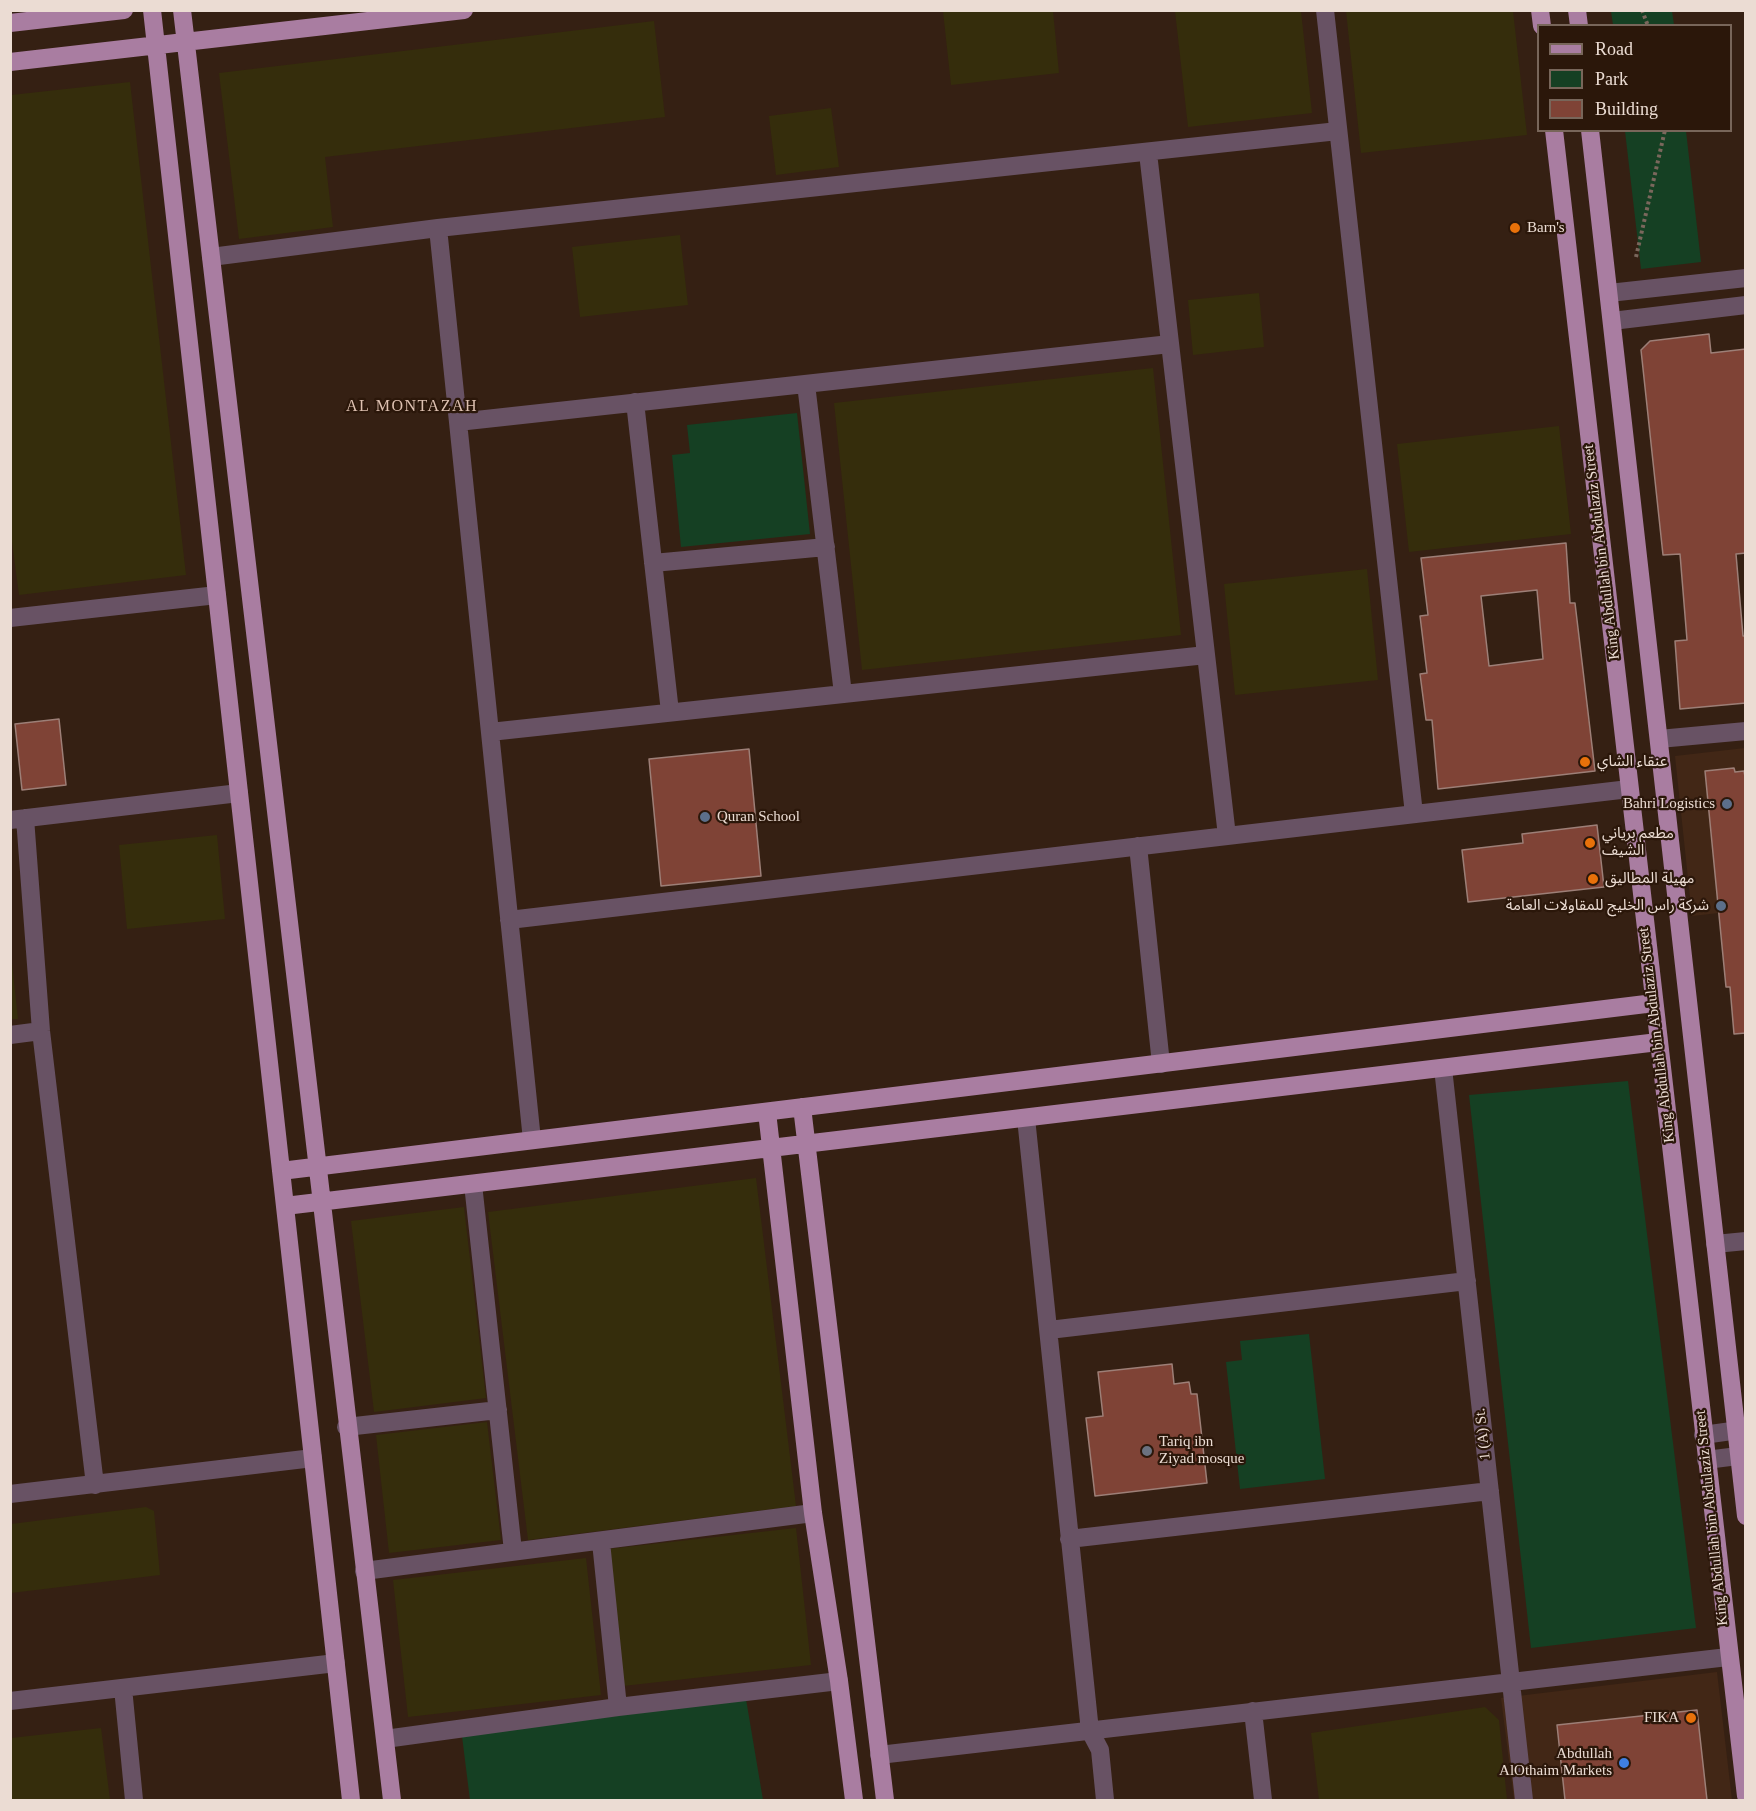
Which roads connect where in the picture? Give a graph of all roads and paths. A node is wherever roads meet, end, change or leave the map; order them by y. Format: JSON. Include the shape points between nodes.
{"nodes":[{"id":1,"x":124,"y":10,"type":"edge"},
{"id":2,"x":152,"y":10,"type":"edge"},
{"id":3,"x":182,"y":10,"type":"edge"},
{"id":4,"x":464,"y":10,"type":"edge"},
{"id":5,"x":1324,"y":10,"type":"edge"},
{"id":6,"x":10,"y":23,"type":"edge"},
{"id":7,"x":186,"y":42,"type":"junction"},
{"id":8,"x":156,"y":46,"type":"junction"},
{"id":9,"x":10,"y":62,"type":"edge"},
{"id":10,"x":1338,"y":131,"type":"junction"},
{"id":11,"x":1554,"y":132,"type":"edge"},
{"id":12,"x":1590,"y":132,"type":"edge"},
{"id":13,"x":1665,"y":132,"type":"edge"},
{"id":14,"x":1148,"y":153,"type":"junction"},
{"id":15,"x":438,"y":228,"type":"junction"},
{"id":16,"x":211,"y":257,"type":"junction"},
{"id":17,"x":1636,"y":257,"type":"dead end"},
{"id":18,"x":1746,"y":278,"type":"edge"},
{"id":19,"x":1609,"y":294,"type":"junction"},
{"id":20,"x":1746,"y":305,"type":"edge"},
{"id":21,"x":1612,"y":321,"type":"junction"},
{"id":22,"x":1170,"y":344,"type":"junction"},
{"id":23,"x":806,"y":384,"type":"junction"},
{"id":24,"x":635,"y":402,"type":"junction"},
{"id":25,"x":458,"y":422,"type":"junction"},
{"id":26,"x":826,"y":547,"type":"junction"},
{"id":27,"x":654,"y":563,"type":"junction"},
{"id":28,"x":217,"y":595,"type":"junction"},
{"id":29,"x":10,"y":618,"type":"edge"},
{"id":30,"x":1206,"y":655,"type":"junction"},
{"id":31,"x":843,"y":694,"type":"junction"},
{"id":32,"x":670,"y":712,"type":"junction"},
{"id":33,"x":1746,"y":730,"type":"edge"},
{"id":34,"x":490,"y":732,"type":"junction"},
{"id":35,"x":1659,"y":739,"type":"junction"},
{"id":36,"x":1629,"y":789,"type":"junction"},
{"id":37,"x":239,"y":793,"type":"junction"},
{"id":38,"x":1414,"y":814,"type":"junction"},
{"id":39,"x":18,"y":819,"type":"edge"},
{"id":40,"x":1227,"y":836,"type":"junction"},
{"id":41,"x":1138,"y":846,"type":"junction"},
{"id":42,"x":509,"y":920,"type":"junction"},
{"id":43,"x":1654,"y":1004,"type":"junction"},
{"id":44,"x":41,"y":1031,"type":"junction"},
{"id":45,"x":10,"y":1035,"type":"edge"},
{"id":46,"x":1658,"y":1042,"type":"junction"},
{"id":47,"x":1161,"y":1064,"type":"junction"},
{"id":48,"x":1443,"y":1068,"type":"junction"},
{"id":49,"x":802,"y":1107,"type":"junction"},
{"id":50,"x":767,"y":1112,"type":"junction"},
{"id":51,"x":1026,"y":1118,"type":"junction"},
{"id":52,"x":532,"y":1140,"type":"junction"},
{"id":53,"x":806,"y":1144,"type":"junction"},
{"id":54,"x":771,"y":1148,"type":"junction"},
{"id":55,"x":316,"y":1167,"type":"junction"},
{"id":56,"x":281,"y":1171,"type":"junction"},
{"id":57,"x":473,"y":1184,"type":"junction"},
{"id":58,"x":320,"y":1202,"type":"junction"},
{"id":59,"x":285,"y":1206,"type":"junction"},
{"id":60,"x":1746,"y":1241,"type":"edge"},
{"id":61,"x":1715,"y":1244,"type":"junction"},
{"id":62,"x":1467,"y":1281,"type":"junction"},
{"id":63,"x":1049,"y":1330,"type":"junction"},
{"id":64,"x":498,"y":1410,"type":"junction"},
{"id":65,"x":346,"y":1427,"type":"junction"},
{"id":66,"x":1741,"y":1430,"type":"edge"},
{"id":67,"x":1703,"y":1435,"type":"junction"},
{"id":68,"x":1742,"y":1455,"type":"edge"},
{"id":69,"x":313,"y":1458,"type":"junction"},
{"id":70,"x":1706,"y":1460,"type":"junction"},
{"id":71,"x":95,"y":1485,"type":"junction"},
{"id":72,"x":1490,"y":1491,"type":"junction"},
{"id":73,"x":10,"y":1494,"type":"edge"},
{"id":74,"x":813,"y":1513,"type":"junction"},
{"id":75,"x":1746,"y":1516,"type":"edge"},
{"id":76,"x":1069,"y":1539,"type":"junction"},
{"id":77,"x":601,"y":1542,"type":"junction"},
{"id":78,"x":513,"y":1551,"type":"junction"},
{"id":79,"x":364,"y":1571,"type":"junction"},
{"id":80,"x":1728,"y":1657,"type":"junction"},
{"id":81,"x":336,"y":1663,"type":"junction"},
{"id":82,"x":840,"y":1681,"type":"junction"},
{"id":83,"x":1510,"y":1683,"type":"junction"},
{"id":84,"x":123,"y":1688,"type":"junction"},
{"id":85,"x":10,"y":1701,"type":"edge"},
{"id":86,"x":618,"y":1707,"type":"junction"},
{"id":87,"x":1253,"y":1711,"type":"junction"},
{"id":88,"x":1090,"y":1731,"type":"junction"},
{"id":89,"x":386,"y":1739,"type":"junction"},
{"id":90,"x":879,"y":1755,"type":"junction"},
{"id":91,"x":1746,"y":1796,"type":"edge"},
{"id":92,"x":134,"y":1800,"type":"edge"},
{"id":93,"x":351,"y":1800,"type":"edge"},
{"id":94,"x":392,"y":1800,"type":"edge"},
{"id":95,"x":854,"y":1800,"type":"edge"},
{"id":96,"x":885,"y":1800,"type":"edge"},
{"id":97,"x":1105,"y":1800,"type":"edge"},
{"id":98,"x":1263,"y":1800,"type":"edge"},
{"id":99,"x":1524,"y":1800,"type":"edge"}],
"edges":[{"from":1,"to":6,"type":"main road"},
{"from":2,"to":8,"type":"main road"},
{"from":3,"to":7,"type":"main road"},
{"from":4,"to":7,"type":"main road"},
{"from":5,"to":10,"type":"street"},
{"from":7,"to":8,"type":"main road"},
{"from":7,"to":16,"type":"main road"},
{"from":8,"to":9,"type":"main road"},
{"from":8,"to":28,"type":"main road"},
{"from":10,"to":14,"type":"street"},
{"from":10,"to":38,"type":"street"},
{"from":11,"to":36,"type":"main road","name":"King Abdullah bin Abdulaziz Street"},
{"from":12,"to":19,"type":"main road"},
{"from":13,"to":17,"type":"path"},
{"from":14,"to":15,"type":"street"},
{"from":14,"to":22,"type":"street"},
{"from":15,"to":16,"type":"street"},
{"from":15,"to":25,"type":"street"},
{"from":16,"to":55,"type":"main road"},
{"from":18,"to":19,"type":"street"},
{"from":19,"to":21,"type":"main road"},
{"from":20,"to":21,"type":"street"},
{"from":21,"to":35,"type":"main road"},
{"from":22,"to":23,"type":"street"},
{"from":22,"to":30,"type":"street"},
{"from":23,"to":24,"type":"street"},
{"from":23,"to":26,"type":"street"},
{"from":24,"to":25,"type":"street"},
{"from":24,"to":27,"type":"street"},
{"from":25,"to":34,"type":"street"},
{"from":26,"to":27,"type":"street"},
{"from":26,"to":31,"type":"street"},
{"from":27,"to":32,"type":"street"},
{"from":28,"to":29,"type":"street"},
{"from":28,"to":37,"type":"main road"},
{"from":30,"to":31,"type":"street"},
{"from":30,"to":40,"type":"street"},
{"from":31,"to":32,"type":"street"},
{"from":32,"to":34,"type":"street"},
{"from":33,"to":35,"type":"street"},
{"from":34,"to":42,"type":"street"},
{"from":35,"to":61,"type":"main road"},
{"from":36,"to":38,"type":"street"},
{"from":36,"to":43,"type":"main road","name":"King Abdullah bin Abdulaziz Street"},
{"from":37,"to":39,"type":"street"},
{"from":37,"to":56,"type":"main road"},
{"from":38,"to":40,"type":"street"},
{"from":39,"to":44,"type":"street"},
{"from":40,"to":41,"type":"street"},
{"from":41,"to":42,"type":"street"},
{"from":41,"to":47,"type":"street"},
{"from":42,"to":52,"type":"street"},
{"from":43,"to":46,"type":"main road","name":"King Abdullah bin Abdulaziz Street"},
{"from":43,"to":47,"type":"main road"},
{"from":44,"to":45,"type":"street"},
{"from":44,"to":71,"type":"street"},
{"from":46,"to":48,"type":"main road"},
{"from":46,"to":67,"type":"main road","name":"King Abdullah bin Abdulaziz Street"},
{"from":47,"to":49,"type":"main road"},
{"from":48,"to":51,"type":"main road"},
{"from":48,"to":62,"type":"street","name":"1 (A) St."},
{"from":49,"to":50,"type":"main road"},
{"from":49,"to":53,"type":"main road"},
{"from":50,"to":52,"type":"main road"},
{"from":50,"to":54,"type":"main road"},
{"from":51,"to":53,"type":"main road"},
{"from":51,"to":63,"type":"street"},
{"from":52,"to":55,"type":"main road"},
{"from":53,"to":54,"type":"main road"},
{"from":53,"to":90,"type":"main road"},
{"from":54,"to":57,"type":"main road"},
{"from":54,"to":74,"type":"main road"},
{"from":55,"to":56,"type":"main road"},
{"from":55,"to":58,"type":"main road"},
{"from":56,"to":59,"type":"main road"},
{"from":57,"to":58,"type":"main road"},
{"from":57,"to":64,"type":"street"},
{"from":58,"to":59,"type":"main road"},
{"from":58,"to":65,"type":"main road"},
{"from":59,"to":69,"type":"main road"},
{"from":60,"to":61,"type":"street"},
{"from":61,"to":66,"type":"main road"},
{"from":62,"to":63,"type":"street"},
{"from":62,"to":72,"type":"street","name":"1 (A) St."},
{"from":63,"to":76,"type":"street"},
{"from":64,"to":65,"type":"street"},
{"from":64,"to":78,"type":"street"},
{"from":65,"to":79,"type":"main road"},
{"from":66,"to":67,"type":"street"},
{"from":66,"to":68,"type":"main road"},
{"from":67,"to":70,"type":"main road","name":"King Abdullah bin Abdulaziz Street"},
{"from":68,"to":70,"type":"street"},
{"from":68,"to":75,"type":"main road"},
{"from":69,"to":71,"type":"street"},
{"from":69,"to":81,"type":"main road"},
{"from":70,"to":80,"type":"main road","name":"King Abdullah bin Abdulaziz Street"},
{"from":71,"to":73,"type":"street"},
{"from":72,"to":76,"type":"street"},
{"from":72,"to":83,"type":"street","name":"1 (A) St."},
{"from":74,"to":77,"type":"street"},
{"from":74,"to":82,"type":"main road"},
{"from":76,"to":88,"type":"street"},
{"from":77,"to":78,"type":"street"},
{"from":77,"to":86,"type":"street"},
{"from":78,"to":79,"type":"street"},
{"from":79,"to":89,"type":"main road"},
{"from":80,"to":83,"type":"street"},
{"from":80,"to":91,"type":"main road","name":"King Abdullah bin Abdulaziz Street"},
{"from":81,"to":84,"type":"street"},
{"from":81,"to":93,"type":"main road"},
{"from":82,"to":86,"type":"street"},
{"from":82,"to":95,"type":"main road"},
{"from":83,"to":87,"type":"street"},
{"from":83,"to":99,"type":"street","name":"1 (A) St."},
{"from":84,"to":85,"type":"street"},
{"from":84,"to":92,"type":"street"},
{"from":86,"to":89,"type":"street"},
{"from":87,"to":88,"type":"street"},
{"from":87,"to":98,"type":"street"},
{"from":88,"to":90,"type":"street"},
{"from":88,"to":97,"type":"street","via":[[1100,1750]]},
{"from":89,"to":94,"type":"main road"},
{"from":90,"to":96,"type":"main road"}]}
